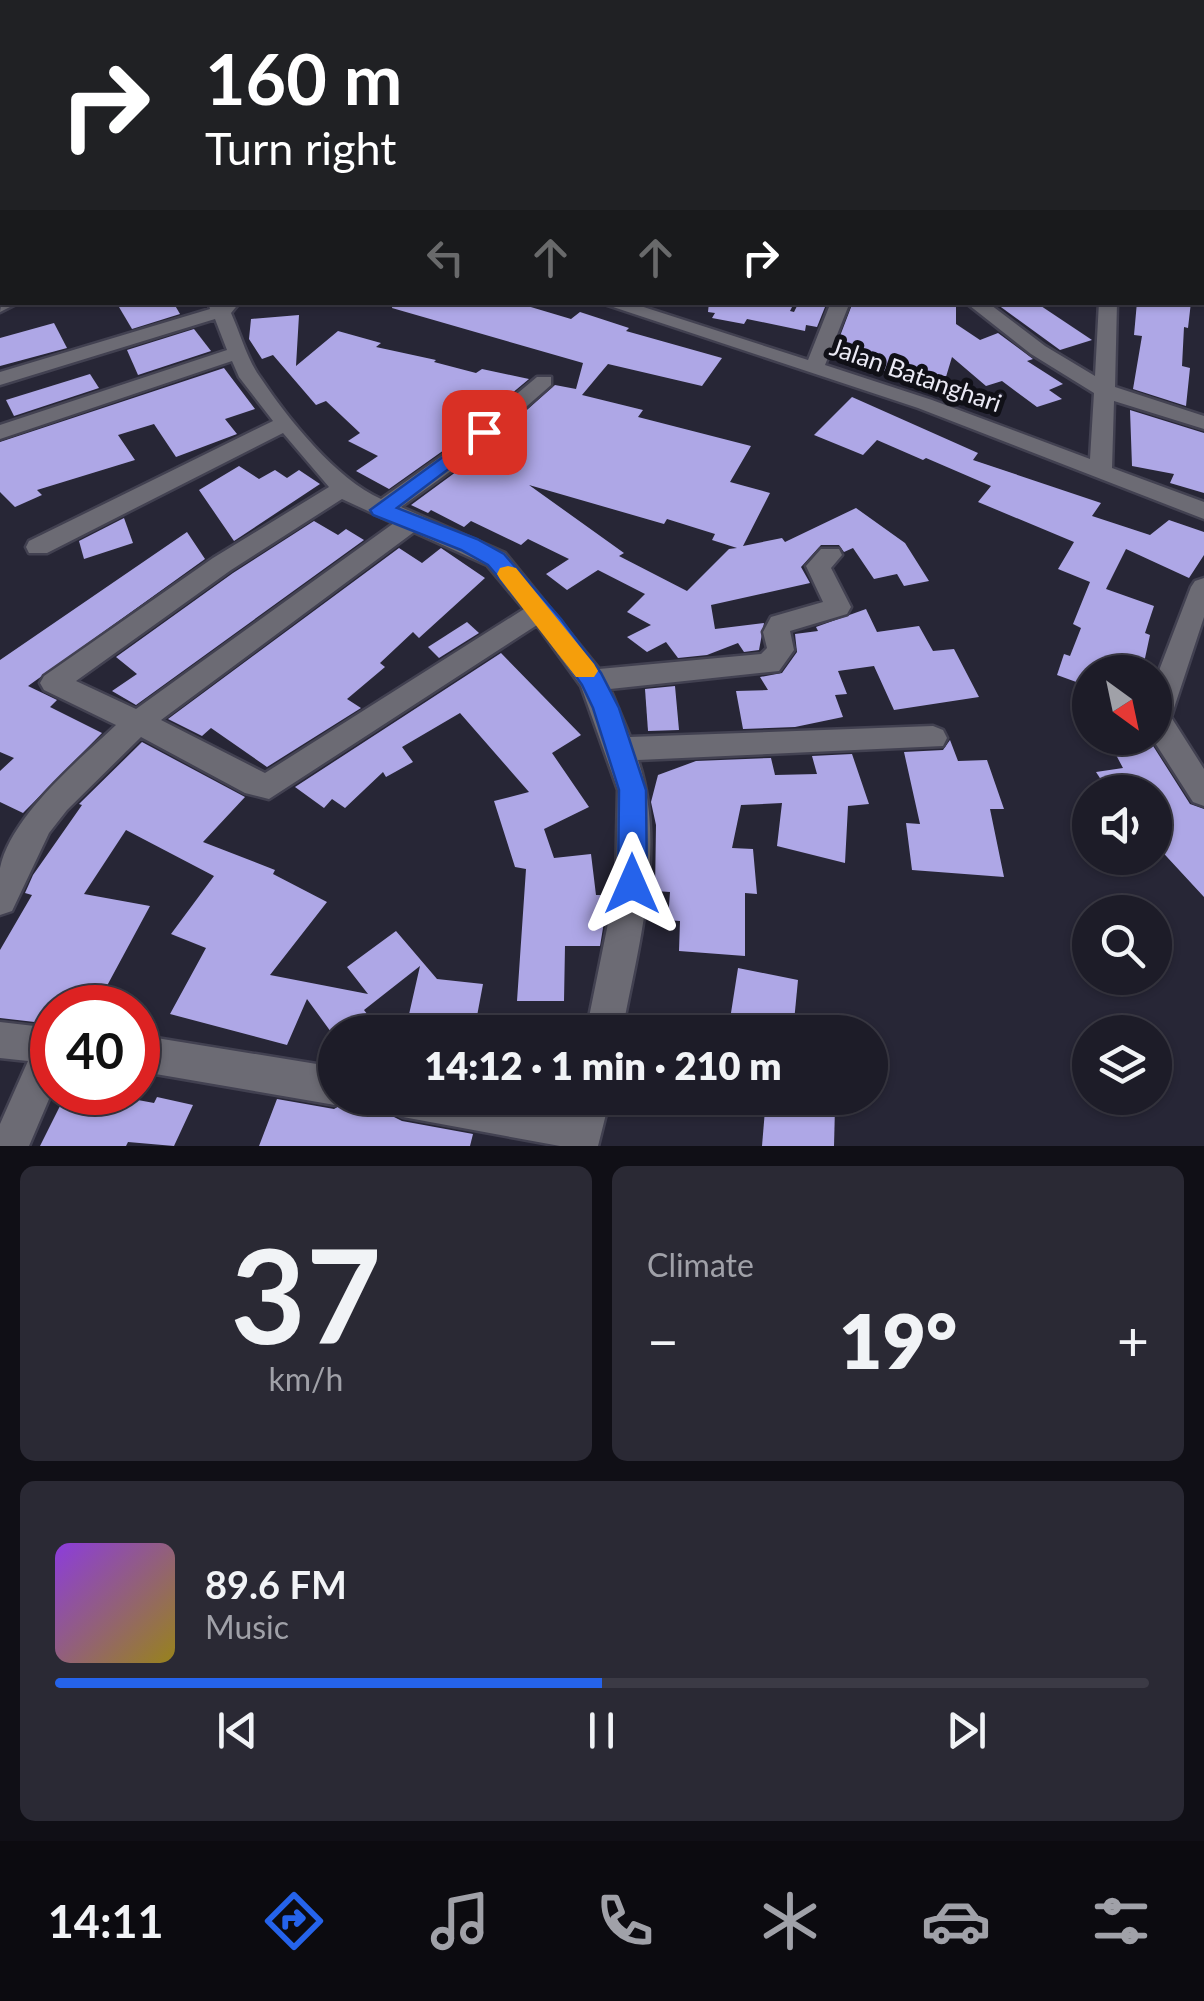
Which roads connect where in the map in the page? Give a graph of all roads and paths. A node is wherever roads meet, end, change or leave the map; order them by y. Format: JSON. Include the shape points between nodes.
{"nodes":[{"id":1,"x":615,"y":305,"type":"edge"},
{"id":2,"x":840,"y":305,"type":"edge"},
{"id":3,"x":978,"y":305,"type":"edge"},
{"id":4,"x":1108,"y":305,"type":"edge"},
{"id":5,"x":223,"y":306,"type":"edge"},
{"id":6,"x":236,"y":353,"type":"junction"},
{"id":7,"x":814,"y":369,"type":"junction"},
{"id":8,"x":0,"y":379,"type":"edge"},
{"id":9,"x":544,"y":381,"type":"dead end"},
{"id":10,"x":1104,"y":392,"type":"junction"},
{"id":11,"x":1204,"y":423,"type":"edge"},
{"id":12,"x":283,"y":424,"type":"junction"},
{"id":13,"x":0,"y":432,"type":"edge"},
{"id":14,"x":1101,"y":472,"type":"junction"},
{"id":15,"x":343,"y":488,"type":"junction"},
{"id":16,"x":381,"y":510,"type":"junction"},
{"id":17,"x":1204,"y":511,"type":"edge"},
{"id":18,"x":412,"y":522,"type":"junction"},
{"id":19,"x":38,"y":547,"type":"dead end"},
{"id":20,"x":830,"y":555,"type":"dead end"},
{"id":21,"x":1204,"y":587,"type":"edge"},
{"id":22,"x":540,"y":611,"type":"junction"},
{"id":23,"x":1195,"y":634,"type":"edge"},
{"id":24,"x":592,"y":680,"type":"junction"},
{"id":25,"x":137,"y":723,"type":"junction"},
{"id":26,"x":933,"y":738,"type":"dead end"},
{"id":27,"x":619,"y":750,"type":"junction"},
{"id":28,"x":1204,"y":793,"type":"edge"},
{"id":29,"x":0,"y":900,"type":"edge"},
{"id":30,"x":607,"y":1015,"type":"edge"},
{"id":31,"x":0,"y":1040,"type":"edge"},
{"id":32,"x":30,"y":1045,"type":"edge"},
{"id":33,"x":160,"y":1057,"type":"edge"},
{"id":34,"x":318,"y":1083,"type":"edge"},
{"id":35,"x":30,"y":1099,"type":"edge"},
{"id":36,"x":522,"y":1115,"type":"edge"},
{"id":37,"x":585,"y":1124,"type":"edge"},
{"id":38,"x":10,"y":1146,"type":"edge"}],
"edges":[{"from":1,"to":7,"type":"street","name":"Jalan Batanghari"},
{"from":2,"to":7,"type":"street"},
{"from":3,"to":10,"type":"street"},
{"from":4,"to":10,"type":"street"},
{"from":5,"to":6,"type":"street"},
{"from":5,"to":8,"type":"street"},
{"from":6,"to":12,"type":"street"},
{"from":6,"to":13,"type":"street"},
{"from":7,"to":14,"type":"street","name":"Jalan Batanghari"},
{"from":9,"to":16,"type":"street"},
{"from":10,"to":11,"type":"street"},
{"from":10,"to":14,"type":"street"},
{"from":12,"to":15,"type":"street"},
{"from":12,"to":19,"type":"street"},
{"from":14,"to":17,"type":"street","name":"Jalan Batanghari"},
{"from":15,"to":16,"type":"street"},
{"from":15,"to":25,"type":"street","via":[[54,683]]},
{"from":16,"to":18,"type":"street"},
{"from":18,"to":22,"type":"street","via":[[496,559]]},
{"from":18,"to":25,"type":"street"},
{"from":20,"to":24,"type":"street","via":[[818,566],[838,607],[780,624],[776,660]]},
{"from":21,"to":23,"type":"street"},
{"from":22,"to":24,"type":"street"},
{"from":22,"to":25,"type":"street","via":[[270,786]]},
{"from":23,"to":28,"type":"street","via":[[1157,717]]},
{"from":24,"to":27,"type":"street"},
{"from":25,"to":29,"type":"street","via":[[56,800]]},
{"from":26,"to":27,"type":"street"},
{"from":27,"to":30,"type":"street","via":[[632,790],[632,884]]},
{"from":31,"to":32,"type":"street"},
{"from":33,"to":34,"type":"street"},
{"from":35,"to":38,"type":"street"},
{"from":36,"to":37,"type":"street"}]}
